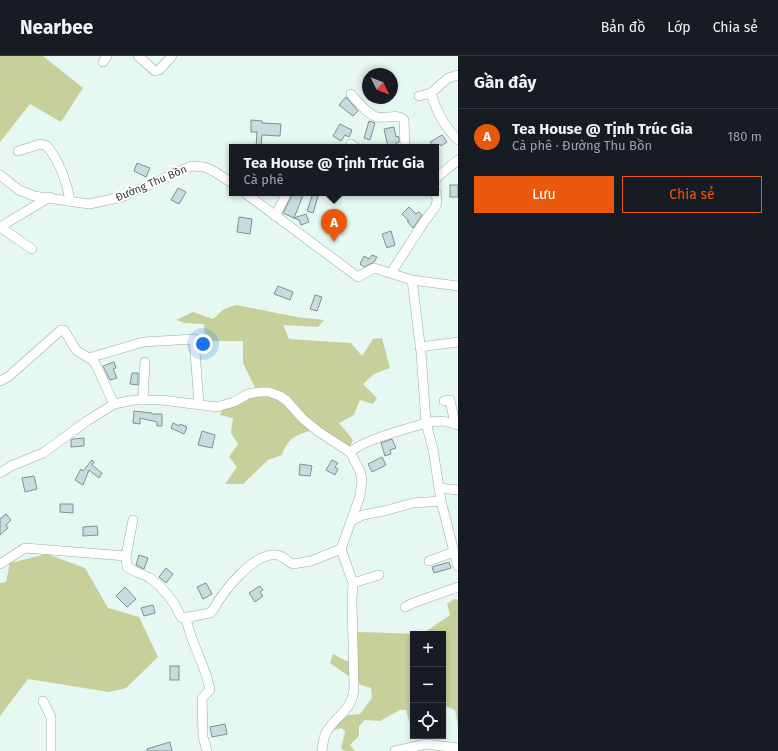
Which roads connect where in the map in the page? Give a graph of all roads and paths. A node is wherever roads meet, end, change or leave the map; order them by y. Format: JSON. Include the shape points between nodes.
{"nodes":[{"id":1,"x":138,"y":56,"type":"edge"},
{"id":2,"x":172,"y":56,"type":"edge"},
{"id":3,"x":458,"y":75,"type":"edge"},
{"id":4,"x":431,"y":93,"type":"junction"},
{"id":5,"x":351,"y":94,"type":"dead end"},
{"id":6,"x":419,"y":96,"type":"dead end"},
{"id":7,"x":458,"y":140,"type":"edge"},
{"id":8,"x":405,"y":144,"type":"edge"},
{"id":9,"x":18,"y":151,"type":"dead end"},
{"id":10,"x":458,"y":160,"type":"edge"},
{"id":11,"x":0,"y":175,"type":"edge"},
{"id":12,"x":439,"y":176,"type":"edge"},
{"id":13,"x":229,"y":181,"type":"edge"},
{"id":14,"x":249,"y":196,"type":"edge"},
{"id":15,"x":285,"y":196,"type":"edge"},
{"id":16,"x":436,"y":196,"type":"edge"},
{"id":17,"x":50,"y":197,"type":"junction"},
{"id":18,"x":70,"y":200,"type":"junction"},
{"id":19,"x":275,"y":216,"type":"junction"},
{"id":20,"x":0,"y":227,"type":"edge"},
{"id":21,"x":32,"y":249,"type":"dead end"},
{"id":22,"x":391,"y":273,"type":"junction"},
{"id":23,"x":412,"y":280,"type":"junction"},
{"id":24,"x":458,"y":286,"type":"edge"},
{"id":25,"x":458,"y":342,"type":"edge"},
{"id":26,"x":420,"y":347,"type":"junction"},
{"id":27,"x":89,"y":358,"type":"junction"},
{"id":28,"x":145,"y":362,"type":"dead end"},
{"id":29,"x":0,"y":381,"type":"edge"},
{"id":30,"x":143,"y":400,"type":"junction"},
{"id":31,"x":444,"y":401,"type":"dead end"},
{"id":32,"x":114,"y":404,"type":"junction"},
{"id":33,"x":199,"y":404,"type":"junction"},
{"id":34,"x":426,"y":422,"type":"junction"},
{"id":35,"x":456,"y":425,"type":"edge"},
{"id":36,"x":350,"y":452,"type":"junction"},
{"id":37,"x":0,"y":474,"type":"edge"},
{"id":38,"x":439,"y":488,"type":"junction"},
{"id":39,"x":458,"y":490,"type":"edge"},
{"id":40,"x":441,"y":501,"type":"junction"},
{"id":41,"x":133,"y":520,"type":"dead end"},
{"id":42,"x":351,"y":521,"type":"junction"},
{"id":43,"x":341,"y":549,"type":"junction"},
{"id":44,"x":454,"y":552,"type":"junction"},
{"id":45,"x":126,"y":556,"type":"junction"},
{"id":46,"x":429,"y":561,"type":"dead end"},
{"id":47,"x":0,"y":564,"type":"edge"},
{"id":48,"x":458,"y":566,"type":"edge"},
{"id":49,"x":379,"y":574,"type":"dead end"},
{"id":50,"x":353,"y":583,"type":"junction"},
{"id":51,"x":458,"y":587,"type":"edge"},
{"id":52,"x":405,"y":607,"type":"dead end"},
{"id":53,"x":186,"y":617,"type":"junction"},
{"id":54,"x":43,"y":701,"type":"dead end"},
{"id":55,"x":458,"y":748,"type":"edge"},
{"id":56,"x":51,"y":751,"type":"edge"},
{"id":57,"x":206,"y":751,"type":"edge"},
{"id":58,"x":322,"y":751,"type":"edge"},
{"id":59,"x":395,"y":751,"type":"edge"}],
"edges":[{"from":1,"to":2,"type":"street","via":[[155,71]]},
{"from":3,"to":4,"type":"street","via":[[448,78]]},
{"from":4,"to":6,"type":"street"},
{"from":4,"to":7,"type":"street","via":[[439,118]]},
{"from":5,"to":8,"type":"street","via":[[371,115],[384,118],[402,117]]},
{"from":9,"to":18,"type":"street","via":[[41,144],[47,146],[68,187]]},
{"from":10,"to":12,"type":"street"},
{"from":11,"to":17,"type":"street","name":"Đường Thu Bồn","via":[[19,190],[34,196]]},
{"from":13,"to":18,"type":"street","name":"Đường Thu Bồn","via":[[205,167],[191,166],[122,197],[89,204]]},
{"from":14,"to":19,"type":"street"},
{"from":15,"to":19,"type":"street"},
{"from":16,"to":22,"type":"street","via":[[436,206]]},
{"from":17,"to":18,"type":"street","name":"Đường Thu Bồn"},
{"from":17,"to":20,"type":"street"},
{"from":19,"to":22,"type":"street","via":[[358,277],[374,268]]},
{"from":20,"to":21,"type":"street"},
{"from":22,"to":23,"type":"street"},
{"from":23,"to":24,"type":"street"},
{"from":23,"to":26,"type":"street"},
{"from":25,"to":26,"type":"street"},
{"from":26,"to":34,"type":"street"},
{"from":27,"to":29,"type":"street","via":[[76,350],[64,330],[61,330],[8,377]]},
{"from":27,"to":32,"type":"street","via":[[96,365]]},
{"from":27,"to":33,"type":"street","via":[[143,342],[194,339]]},
{"from":28,"to":30,"type":"street"},
{"from":30,"to":32,"type":"street"},
{"from":30,"to":33,"type":"street"},
{"from":31,"to":35,"type":"street","via":[[450,400]]},
{"from":32,"to":37,"type":"street","via":[[43,453],[11,466]]},
{"from":33,"to":36,"type":"street","via":[[223,406],[248,394],[269,392],[287,401],[318,432]]},
{"from":34,"to":35,"type":"street","via":[[443,421]]},
{"from":34,"to":36,"type":"street"},
{"from":34,"to":38,"type":"street"},
{"from":36,"to":42,"type":"street","via":[[362,480],[360,496]]},
{"from":38,"to":39,"type":"street"},
{"from":38,"to":40,"type":"street"},
{"from":40,"to":42,"type":"street","via":[[406,505],[363,515]]},
{"from":40,"to":44,"type":"street"},
{"from":41,"to":45,"type":"street"},
{"from":42,"to":43,"type":"street"},
{"from":43,"to":50,"type":"street"},
{"from":43,"to":53,"type":"street","via":[[317,559],[293,564],[282,556],[266,555],[237,576],[210,613]]},
{"from":44,"to":46,"type":"street"},
{"from":44,"to":48,"type":"street"},
{"from":45,"to":47,"type":"street","via":[[25,548]]},
{"from":45,"to":53,"type":"street","via":[[127,567],[160,586],[172,599],[181,617]]},
{"from":49,"to":50,"type":"street"},
{"from":50,"to":58,"type":"street","via":[[353,693],[348,706],[326,734]]},
{"from":51,"to":52,"type":"street"},
{"from":53,"to":57,"type":"street","via":[[210,690],[202,698]]},
{"from":54,"to":56,"type":"street","via":[[51,717]]},
{"from":55,"to":59,"type":"street","via":[[426,744]]}]}
